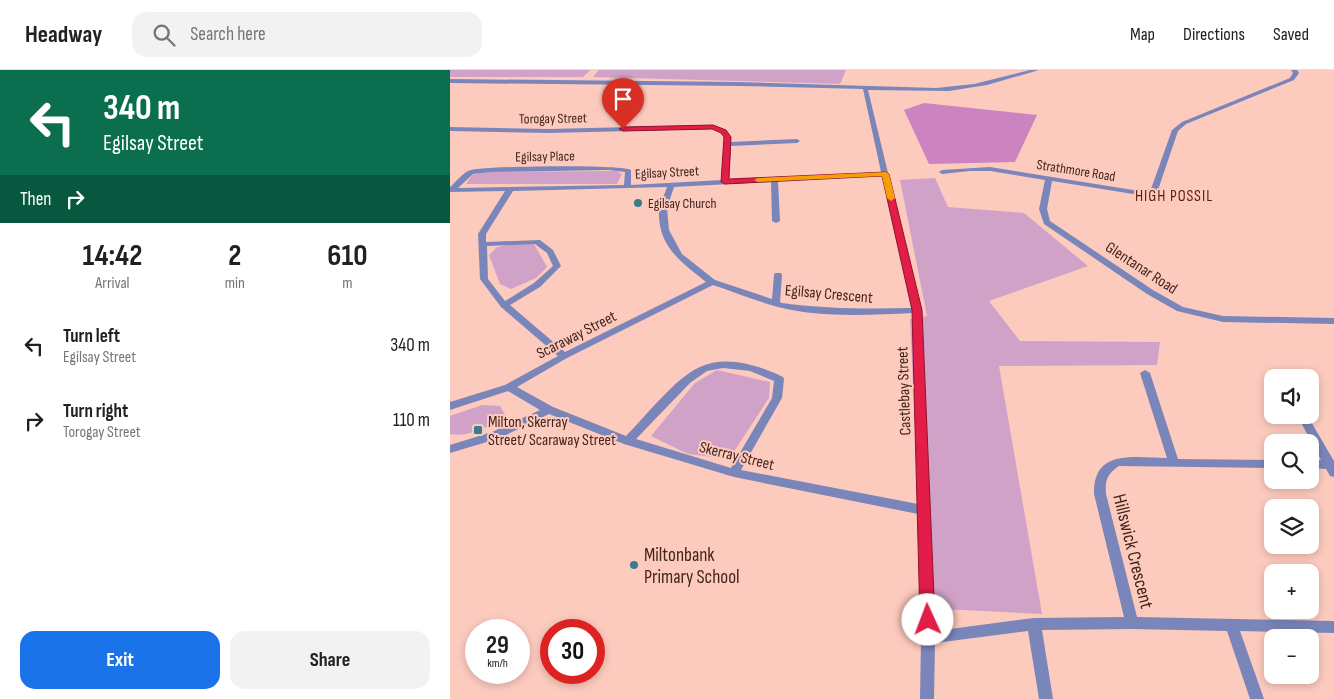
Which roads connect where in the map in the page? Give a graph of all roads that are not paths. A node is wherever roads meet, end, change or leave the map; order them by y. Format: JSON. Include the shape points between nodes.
{"nodes":[{"id":1,"x":1036,"y":70,"type":"edge"},
{"id":2,"x":1294,"y":70,"type":"edge"},
{"id":3,"x":450,"y":81,"type":"edge"},
{"id":4,"x":865,"y":88,"type":"junction"},
{"id":5,"x":450,"y":129,"type":"edge"},
{"id":6,"x":797,"y":141,"type":"dead end"},
{"id":7,"x":727,"y":144,"type":"junction"},
{"id":8,"x":942,"y":172,"type":"dead end"},
{"id":9,"x":886,"y":174,"type":"junction"},
{"id":10,"x":774,"y":179,"type":"junction"},
{"id":11,"x":1050,"y":179,"type":"junction"},
{"id":12,"x":725,"y":182,"type":"junction"},
{"id":13,"x":672,"y":184,"type":"junction"},
{"id":14,"x":627,"y":187,"type":"junction"},
{"id":15,"x":511,"y":188,"type":"junction"},
{"id":16,"x":450,"y":190,"type":"edge"},
{"id":17,"x":776,"y":221,"type":"dead end"},
{"id":18,"x":482,"y":244,"type":"junction"},
{"id":19,"x":778,"y":275,"type":"dead end"},
{"id":20,"x":712,"y":282,"type":"junction"},
{"id":21,"x":776,"y":303,"type":"junction"},
{"id":22,"x":504,"y":305,"type":"junction"},
{"id":23,"x":917,"y":310,"type":"junction"},
{"id":24,"x":1334,"y":321,"type":"edge"},
{"id":25,"x":564,"y":356,"type":"junction"},
{"id":26,"x":1145,"y":373,"type":"dead end"},
{"id":27,"x":509,"y":387,"type":"junction"},
{"id":28,"x":450,"y":406,"type":"edge"},
{"id":29,"x":549,"y":410,"type":"junction"},
{"id":30,"x":1307,"y":424,"type":"edge"},
{"id":31,"x":628,"y":441,"type":"junction"},
{"id":32,"x":450,"y":449,"type":"edge"},
{"id":33,"x":1174,"y":463,"type":"junction"},
{"id":34,"x":1264,"y":464,"type":"edge"},
{"id":35,"x":1319,"y":466,"type":"edge"},
{"id":36,"x":1332,"y":468,"type":"edge"},
{"id":37,"x":734,"y":473,"type":"junction"},
{"id":38,"x":923,"y":510,"type":"junction"},
{"id":39,"x":1132,"y":623,"type":"junction"},
{"id":40,"x":1034,"y":624,"type":"junction"},
{"id":41,"x":1231,"y":624,"type":"junction"},
{"id":42,"x":1334,"y":626,"type":"edge"},
{"id":43,"x":928,"y":638,"type":"junction"},
{"id":44,"x":927,"y":699,"type":"edge"},
{"id":45,"x":1046,"y":699,"type":"edge"},
{"id":46,"x":1257,"y":699,"type":"edge"}],
"edges":[{"from":1,"to":4,"type":"street","via":[[957,89]]},
{"from":2,"to":11,"type":"street","name":"Strathmore Road","via":[[1296,74],[1292,79],[1184,123],[1176,130],[1154,191],[1133,192]]},
{"from":3,"to":4,"type":"street"},
{"from":4,"to":9,"type":"street","name":"Castlebay Street"},
{"from":5,"to":7,"type":"street","name":"Torogay Street","via":[[555,131],[713,127],[728,137]]},
{"from":6,"to":7,"type":"street"},
{"from":7,"to":12,"type":"street"},
{"from":8,"to":11,"type":"street","name":"Strathmore Road","via":[[990,169]]},
{"from":9,"to":10,"type":"street","name":"Egilsay Street"},
{"from":9,"to":23,"type":"street","name":"Castlebay Street"},
{"from":10,"to":12,"type":"street","name":"Egilsay Street"},
{"from":10,"to":17,"type":"street"},
{"from":11,"to":24,"type":"street","name":"Glentanar Road","via":[[1042,209],[1047,222],[1180,309],[1223,319]]},
{"from":12,"to":13,"type":"street","name":"Egilsay Street"},
{"from":13,"to":14,"type":"street","name":"Egilsay Street"},
{"from":13,"to":20,"type":"street","name":"Egilsay Crescent","via":[[662,208],[665,230],[679,256]]},
{"from":14,"to":15,"type":"street","name":"Egilsay Street"},
{"from":14,"to":16,"type":"street","name":"Egilsay Place","via":[[628,170],[608,168],[471,172]]},
{"from":15,"to":16,"type":"street","name":"Egilsay Street"},
{"from":15,"to":18,"type":"street","via":[[482,234]]},
{"from":18,"to":22,"type":"street","via":[[484,278]]},
{"from":18,"to":22,"type":"street","via":[[537,242],[550,252],[556,266],[537,285]]},
{"from":19,"to":21,"type":"street"},
{"from":20,"to":21,"type":"street","name":"Egilsay Crescent"},
{"from":20,"to":25,"type":"street","name":"Scaraway Street"},
{"from":21,"to":23,"type":"street","name":"Egilsay Crescent","via":[[817,310]]},
{"from":22,"to":25,"type":"street"},
{"from":23,"to":38,"type":"street","name":"Castlebay Street"},
{"from":25,"to":27,"type":"street","name":"Scaraway Street"},
{"from":26,"to":33,"type":"street"},
{"from":27,"to":28,"type":"street","name":"Scaraway Street"},
{"from":27,"to":29,"type":"street","name":"Skerray Street"},
{"from":29,"to":31,"type":"street","name":"Skerray Street"},
{"from":29,"to":32,"type":"street","via":[[496,435]]},
{"from":30,"to":36,"type":"street"},
{"from":31,"to":37,"type":"street","name":"Skerray Street"},
{"from":31,"to":37,"type":"street","via":[[702,369],[723,365],[760,370],[779,379],[776,398]]},
{"from":33,"to":34,"type":"street","name":"Hillswick Crescent"},
{"from":33,"to":39,"type":"street","name":"Hillswick Crescent","via":[[1117,462],[1099,478],[1100,494]]},
{"from":35,"to":36,"type":"street"},
{"from":37,"to":38,"type":"street","name":"Skerray Street"},
{"from":38,"to":43,"type":"street","name":"Castlebay Street"},
{"from":39,"to":40,"type":"street"},
{"from":39,"to":41,"type":"street"},
{"from":40,"to":43,"type":"street"},
{"from":40,"to":45,"type":"street"},
{"from":41,"to":42,"type":"street"},
{"from":41,"to":46,"type":"street"},
{"from":43,"to":44,"type":"street","name":"Castlebay Street"}]}
